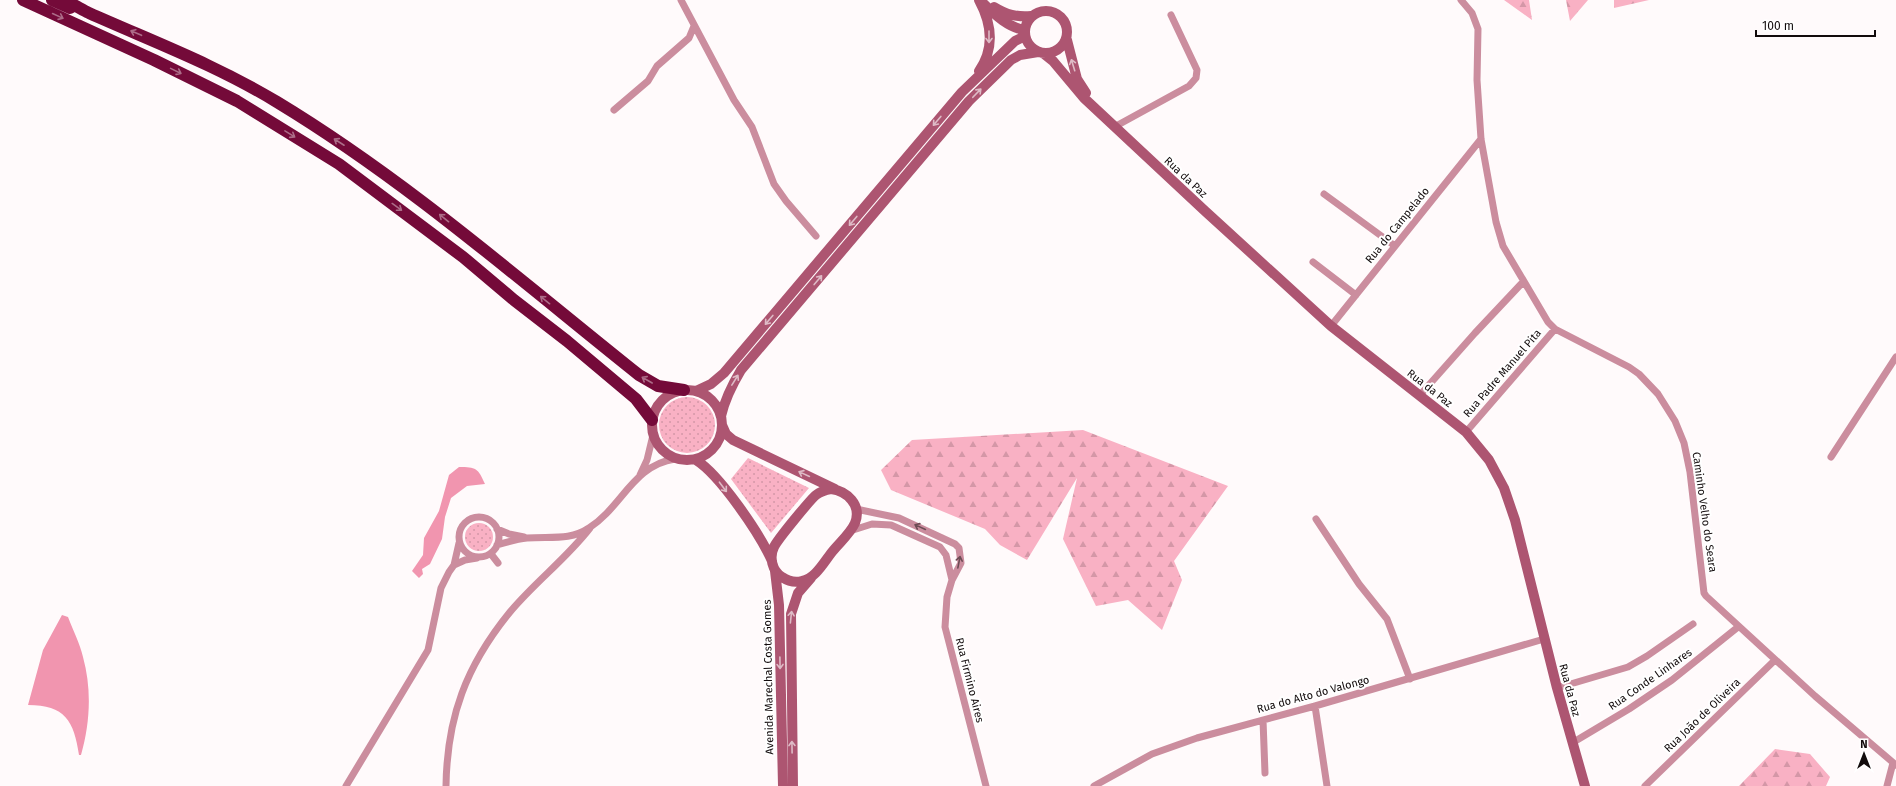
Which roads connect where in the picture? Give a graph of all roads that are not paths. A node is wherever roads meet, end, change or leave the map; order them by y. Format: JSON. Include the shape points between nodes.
{"nodes":[{"id":1,"x":23,"y":0,"type":"edge"},
{"id":2,"x":52,"y":0,"type":"edge"},
{"id":3,"x":64,"y":0,"type":"edge"},
{"id":4,"x":681,"y":0,"type":"edge"},
{"id":5,"x":980,"y":0,"type":"edge"},
{"id":6,"x":1461,"y":0,"type":"edge"},
{"id":7,"x":87,"y":12,"type":"junction"},
{"id":8,"x":1170,"y":15,"type":"dead end"},
{"id":9,"x":1032,"y":16,"type":"junction"},
{"id":10,"x":694,"y":26,"type":"junction"},
{"id":11,"x":1025,"y":33,"type":"junction"},
{"id":12,"x":1066,"y":40,"type":"junction"},
{"id":13,"x":1040,"y":53,"type":"junction"},
{"id":14,"x":973,"y":82,"type":"junction"},
{"id":15,"x":614,"y":110,"type":"dead end"},
{"id":16,"x":1099,"y":111,"type":"junction"},
{"id":17,"x":1116,"y":126,"type":"junction"},
{"id":18,"x":1481,"y":139,"type":"junction"},
{"id":19,"x":1324,"y":194,"type":"dead end"},
{"id":20,"x":816,"y":236,"type":"dead end"},
{"id":21,"x":1395,"y":246,"type":"junction"},
{"id":22,"x":1313,"y":262,"type":"dead end"},
{"id":23,"x":1523,"y":282,"type":"junction"},
{"id":24,"x":1356,"y":295,"type":"junction"},
{"id":25,"x":1331,"y":326,"type":"junction"},
{"id":26,"x":1555,"y":329,"type":"junction"},
{"id":27,"x":1896,"y":357,"type":"edge"},
{"id":28,"x":690,"y":391,"type":"junction"},
{"id":29,"x":1420,"y":395,"type":"junction"},
{"id":30,"x":652,"y":420,"type":"junction"},
{"id":31,"x":722,"y":421,"type":"junction"},
{"id":32,"x":1466,"y":432,"type":"junction"},
{"id":33,"x":653,"y":435,"type":"junction"},
{"id":34,"x":1832,"y":457,"type":"dead end"},
{"id":35,"x":676,"y":459,"type":"junction"},
{"id":36,"x":696,"y":460,"type":"junction"},
{"id":37,"x":639,"y":477,"type":"junction"},
{"id":38,"x":839,"y":490,"type":"junction"},
{"id":39,"x":856,"y":509,"type":"junction"},
{"id":40,"x":1316,"y":519,"type":"dead end"},
{"id":41,"x":590,"y":528,"type":"junction"},
{"id":42,"x":497,"y":529,"type":"junction"},
{"id":43,"x":850,"y":531,"type":"junction"},
{"id":44,"x":528,"y":538,"type":"junction"},
{"id":45,"x":459,"y":542,"type":"junction"},
{"id":46,"x":498,"y":545,"type":"junction"},
{"id":47,"x":491,"y":554,"type":"junction"},
{"id":48,"x":477,"y":558,"type":"junction"},
{"id":49,"x":498,"y":563,"type":"dead end"},
{"id":50,"x":454,"y":565,"type":"junction"},
{"id":51,"x":773,"y":565,"type":"junction"},
{"id":52,"x":814,"y":574,"type":"junction"},
{"id":53,"x":952,"y":580,"type":"junction"},
{"id":54,"x":1693,"y":624,"type":"dead end"},
{"id":55,"x":1738,"y":627,"type":"junction"},
{"id":56,"x":1544,"y":638,"type":"junction"},
{"id":57,"x":1775,"y":660,"type":"junction"},
{"id":58,"x":1410,"y":678,"type":"junction"},
{"id":59,"x":1557,"y":688,"type":"junction"},
{"id":60,"x":1315,"y":706,"type":"junction"},
{"id":61,"x":1262,"y":720,"type":"junction"},
{"id":62,"x":1572,"y":744,"type":"junction"},
{"id":63,"x":1895,"y":764,"type":"edge"},
{"id":64,"x":1265,"y":773,"type":"dead end"},
{"id":65,"x":346,"y":786,"type":"edge"},
{"id":66,"x":446,"y":786,"type":"edge"},
{"id":67,"x":782,"y":786,"type":"edge"},
{"id":68,"x":793,"y":786,"type":"edge"},
{"id":69,"x":986,"y":786,"type":"edge"},
{"id":70,"x":1094,"y":786,"type":"edge"},
{"id":71,"x":1327,"y":786,"type":"edge"},
{"id":72,"x":1585,"y":786,"type":"edge"},
{"id":73,"x":1644,"y":786,"type":"edge"},
{"id":74,"x":1887,"y":786,"type":"edge"}],
"edges":[{"from":1,"to":30,"type":"highway","one_way":true,"via":[[237,101],[340,164],[463,257],[567,341],[636,399]]},
{"from":2,"to":7,"type":"highway"},
{"from":3,"to":7,"type":"highway"},
{"from":4,"to":10,"type":"street"},
{"from":5,"to":9,"type":"main road","via":[[1007,15]]},
{"from":5,"to":11,"type":"main road","via":[[1003,21]]},
{"from":5,"to":14,"type":"main road","one_way":true,"via":[[986,14],[990,37],[985,63]]},
{"from":6,"to":18,"type":"street","name":"Caminho Velho do Seara","via":[[1472,13],[1478,29],[1477,80]]},
{"from":28,"to":7,"type":"highway","one_way":true,"via":[[658,386],[639,375],[414,195],[345,146],[276,102],[185,53]]},
{"from":8,"to":17,"type":"street","via":[[1197,70],[1196,78],[1190,86]]},
{"from":9,"to":11,"type":"main road"},
{"from":9,"to":12,"type":"main road","via":[[1048,11],[1060,15],[1067,25]]},
{"from":10,"to":15,"type":"street","via":[[689,38],[657,66],[648,81]]},
{"from":10,"to":20,"type":"street","via":[[734,100],[752,127],[774,184]]},
{"from":11,"to":13,"type":"main road","via":[[1028,42]]},
{"from":11,"to":14,"type":"main road"},
{"from":12,"to":13,"type":"main road","via":[[1057,51]]},
{"from":16,"to":12,"type":"main road","one_way":true,"via":[[1077,79]]},
{"from":13,"to":16,"type":"main road","via":[[1053,62],[1084,98]]},
{"from":31,"to":13,"type":"main road","one_way":true,"via":[[724,401],[741,370],[969,101],[1011,60],[1020,55]]},
{"from":14,"to":28,"type":"main road","one_way":true,"via":[[724,373],[711,384]]},
{"from":16,"to":17,"type":"main road","name":"Rua da Paz"},
{"from":17,"to":25,"type":"main road","name":"Rua da Paz"},
{"from":18,"to":21,"type":"street","name":"Rua do Campelado"},
{"from":18,"to":23,"type":"street","name":"Caminho Velho do Seara","via":[[1503,246]]},
{"from":19,"to":21,"type":"street"},
{"from":21,"to":24,"type":"street","name":"Rua do Campelado"},
{"from":22,"to":24,"type":"street"},
{"from":23,"to":26,"type":"street","name":"Caminho Velho do Seara"},
{"from":23,"to":29,"type":"street"},
{"from":24,"to":25,"type":"street","name":"Rua do Campelado"},
{"from":25,"to":29,"type":"main road","name":"Rua da Paz"},
{"from":26,"to":32,"type":"street","name":"Rua Padre Manuel Pita"},
{"from":26,"to":55,"type":"street","name":"Caminho Velho do Seara","via":[[1639,374],[1658,394],[1675,421],[1688,458],[1704,593]]},
{"from":27,"to":34,"type":"street"},
{"from":28,"to":30,"type":"main road","via":[[666,397],[657,407]]},
{"from":28,"to":31,"type":"main road","via":[[709,398],[716,405]]},
{"from":29,"to":32,"type":"main road","name":"Rua da Paz"},
{"from":30,"to":33,"type":"main road"},
{"from":31,"to":36,"type":"main road","via":[[717,445],[711,452]]},
{"from":38,"to":31,"type":"main road","one_way":true,"via":[[733,440],[726,434]]},
{"from":32,"to":56,"type":"main road","name":"Rua da Paz","via":[[1489,460],[1504,488]]},
{"from":33,"to":35,"type":"main road","via":[[660,448]]},
{"from":33,"to":37,"type":"street","via":[[647,460]]},
{"from":35,"to":36,"type":"main road"},
{"from":35,"to":37,"type":"street","via":[[654,464]]},
{"from":36,"to":51,"type":"main road","one_way":true,"via":[[711,472],[735,504],[764,544]]},
{"from":37,"to":41,"type":"street"},
{"from":38,"to":39,"type":"main road","via":[[850,497]]},
{"from":38,"to":51,"type":"main road","via":[[823,491],[816,495],[774,546]]},
{"from":39,"to":43,"type":"main road","via":[[854,524]]},
{"from":53,"to":39,"type":"street","one_way":true,"via":[[961,563],[959,548],[955,544],[899,518]]},
{"from":40,"to":58,"type":"street","via":[[1359,584],[1387,619]]},
{"from":41,"to":44,"type":"street","via":[[559,538]]},
{"from":41,"to":66,"type":"street","via":[[577,545],[511,612],[468,675],[450,732]]},
{"from":42,"to":44,"type":"street"},
{"from":42,"to":45,"type":"street","via":[[487,519],[470,520],[461,529]]},
{"from":42,"to":46,"type":"street"},
{"from":43,"to":52,"type":"main road","name":"Avenida Marechal Costa Gomes"},
{"from":43,"to":53,"type":"street","via":[[863,525],[883,523],[913,534],[944,551]]},
{"from":44,"to":46,"type":"street"},
{"from":45,"to":48,"type":"street","via":[[466,553]]},
{"from":45,"to":50,"type":"street"},
{"from":46,"to":47,"type":"street"},
{"from":47,"to":48,"type":"street"},
{"from":47,"to":49,"type":"street"},
{"from":48,"to":50,"type":"street"},
{"from":50,"to":65,"type":"street","via":[[442,588],[428,650]]},
{"from":51,"to":52,"type":"main road","via":[[779,575],[794,582],[808,580]]},
{"from":51,"to":67,"type":"main road","name":"Avenida Marechal Costa Gomes","one_way":true,"via":[[779,605]]},
{"from":68,"to":52,"type":"main road","name":"Avenida Marechal Costa Gomes","one_way":true,"via":[[790,614],[798,593]]},
{"from":53,"to":69,"type":"street","name":"Rua Firmino Aires","via":[[947,597],[945,627]]},
{"from":54,"to":59,"type":"street","via":[[1628,667]]},
{"from":55,"to":57,"type":"street","name":"Caminho Velho do Seara"},
{"from":55,"to":62,"type":"street","name":"Rua Conde Linhares","via":[[1672,680]]},
{"from":56,"to":58,"type":"street","name":"Rua do Alto do Valongo"},
{"from":56,"to":59,"type":"main road","name":"Rua da Paz"},
{"from":57,"to":63,"type":"street","name":"Caminho Velho do Seara"},
{"from":57,"to":73,"type":"street","name":"Rua João de Oliveira"},
{"from":58,"to":60,"type":"street","name":"Rua do Alto do Valongo"},
{"from":59,"to":62,"type":"main road","name":"Rua da Paz"},
{"from":60,"to":61,"type":"street","name":"Rua do Alto do Valongo"},
{"from":60,"to":71,"type":"street"},
{"from":61,"to":64,"type":"street"},
{"from":61,"to":70,"type":"street","name":"Rua do Alto do Valongo","via":[[1152,754]]},
{"from":62,"to":72,"type":"main road","name":"Rua da Paz"},
{"from":63,"to":74,"type":"street"}]}
